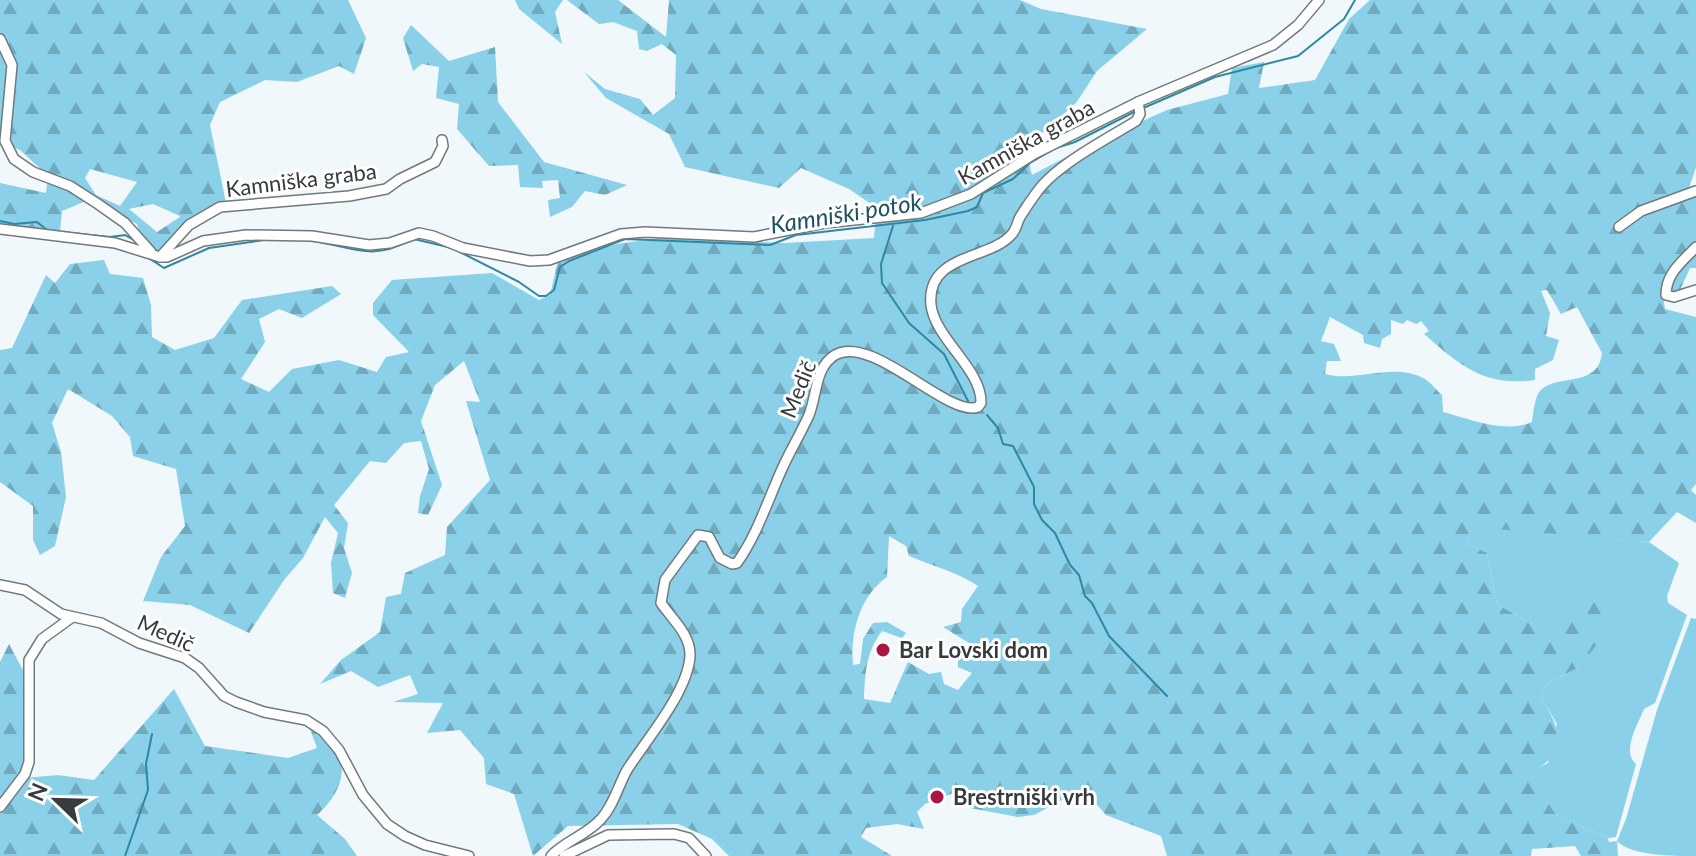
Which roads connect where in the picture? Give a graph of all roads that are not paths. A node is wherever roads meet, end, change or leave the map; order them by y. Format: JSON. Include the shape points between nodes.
{"nodes":[{"id":1,"x":1319,"y":0,"type":"edge"},
{"id":2,"x":0,"y":39,"type":"edge"},
{"id":3,"x":1139,"y":108,"type":"junction"},
{"id":4,"x":442,"y":140,"type":"dead end"},
{"id":5,"x":1696,"y":191,"type":"edge"},
{"id":6,"x":1619,"y":227,"type":"dead end"},
{"id":7,"x":0,"y":229,"type":"edge"},
{"id":8,"x":1696,"y":247,"type":"edge"},
{"id":9,"x":149,"y":254,"type":"junction"},
{"id":10,"x":1696,"y":290,"type":"edge"},
{"id":11,"x":0,"y":585,"type":"edge"},
{"id":12,"x":71,"y":618,"type":"junction"},
{"id":13,"x":0,"y":807,"type":"edge"},
{"id":14,"x":445,"y":854,"type":"edge"},
{"id":15,"x":469,"y":856,"type":"edge"},
{"id":16,"x":551,"y":856,"type":"edge"},
{"id":17,"x":564,"y":856,"type":"edge"},
{"id":18,"x":706,"y":856,"type":"edge"}],
"edges":[{"from":1,"to":3,"type":"street","name":"Kamniška graba","via":[[1273,45]]},
{"from":2,"to":9,"type":"street","via":[[12,65],[5,141],[14,159],[98,204],[125,223]]},
{"from":3,"to":9,"type":"street","name":"Kamniška graba","via":[[1034,154],[971,194],[921,213],[754,237],[621,234],[549,260],[463,248],[419,233],[369,245],[312,236],[246,235],[203,241],[167,257]]},
{"from":3,"to":16,"type":"street","name":"Medič","via":[[1136,121],[1049,178],[1002,243],[965,257],[939,275],[931,308],[979,390],[978,407],[960,406],[859,352],[841,352],[825,364],[809,415],[762,521],[737,563],[723,561],[709,537],[698,535],[665,580],[661,603],[688,642],[687,672],[627,770],[611,807]]},
{"from":4,"to":9,"type":"street","name":"Kamniška graba","via":[[435,162],[386,189],[220,207]]},
{"from":5,"to":6,"type":"street","via":[[1641,211]]},
{"from":7,"to":9,"type":"street","via":[[115,243]]},
{"from":8,"to":10,"type":"street","via":[[1675,268],[1665,290],[1674,297]]},
{"from":11,"to":12,"type":"street","name":"Medič","via":[[25,590]]},
{"from":12,"to":13,"type":"street","via":[[42,639],[29,660],[29,762]]},
{"from":12,"to":14,"type":"street","name":"Medič","via":[[101,623],[185,658],[236,702],[306,720],[339,750],[363,795],[387,824]]},
{"from":14,"to":15,"type":"street","name":"Medič"},
{"from":17,"to":18,"type":"street","via":[[608,835],[674,834],[689,838]]}]}
